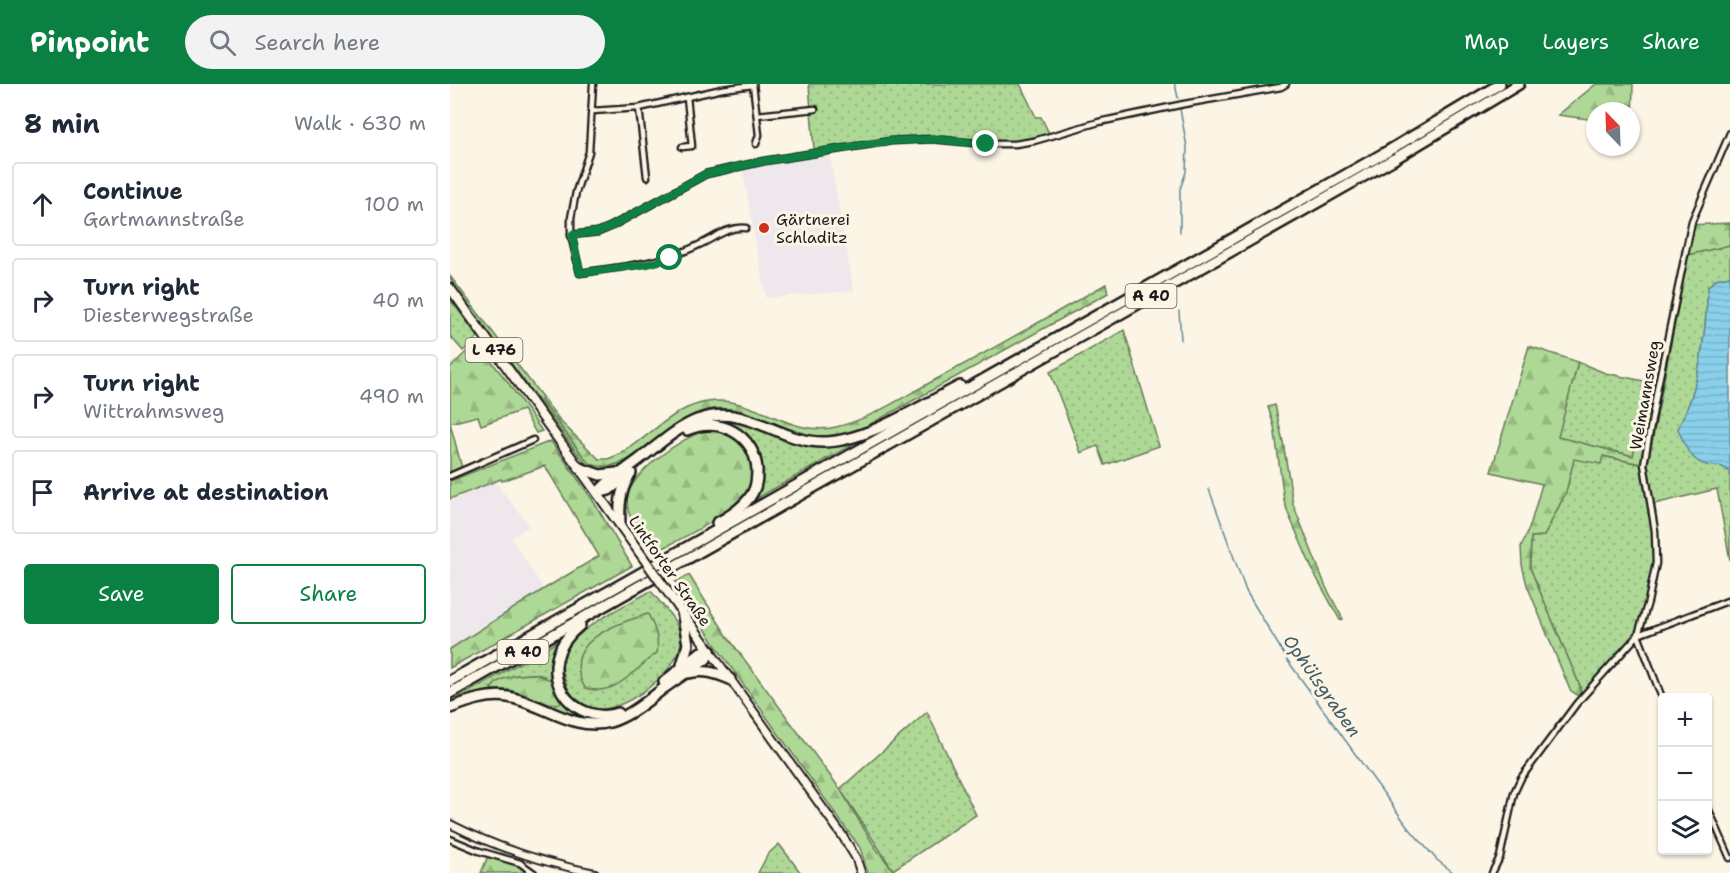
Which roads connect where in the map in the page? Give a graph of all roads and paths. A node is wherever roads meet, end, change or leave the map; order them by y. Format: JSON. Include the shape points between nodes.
{"nodes":[{"id":1,"x":592,"y":84,"type":"edge"},
{"id":2,"x":1286,"y":84,"type":"edge"},
{"id":3,"x":1500,"y":84,"type":"edge"},
{"id":4,"x":1519,"y":84,"type":"edge"},
{"id":5,"x":753,"y":85,"type":"edge"},
{"id":6,"x":687,"y":97,"type":"junction"},
{"id":7,"x":639,"y":108,"type":"junction"},
{"id":8,"x":815,"y":109,"type":"dead end"},
{"id":9,"x":592,"y":111,"type":"junction"},
{"id":10,"x":757,"y":115,"type":"junction"},
{"id":11,"x":1730,"y":133,"type":"edge"},
{"id":12,"x":756,"y":144,"type":"dead end"},
{"id":13,"x":682,"y":147,"type":"dead end"},
{"id":14,"x":647,"y":177,"type":"dead end"},
{"id":15,"x":746,"y":228,"type":"dead end"},
{"id":16,"x":572,"y":235,"type":"junction"},
{"id":17,"x":450,"y":288,"type":"edge"},
{"id":18,"x":1011,"y":364,"type":"junction"},
{"id":19,"x":533,"y":440,"type":"dead end"},
{"id":20,"x":580,"y":468,"type":"junction"},
{"id":21,"x":629,"y":471,"type":"junction"},
{"id":22,"x":450,"y":476,"type":"edge"},
{"id":23,"x":598,"y":493,"type":"junction"},
{"id":24,"x":620,"y":523,"type":"junction"},
{"id":25,"x":674,"y":554,"type":"junction"},
{"id":26,"x":1730,"y":600,"type":"edge"},
{"id":27,"x":682,"y":610,"type":"junction"},
{"id":28,"x":595,"y":611,"type":"junction"},
{"id":29,"x":1638,"y":634,"type":"junction"},
{"id":30,"x":710,"y":651,"type":"junction"},
{"id":31,"x":682,"y":671,"type":"junction"},
{"id":32,"x":730,"y":679,"type":"junction"},
{"id":33,"x":450,"y":681,"type":"edge"},
{"id":34,"x":450,"y":693,"type":"edge"},
{"id":35,"x":1660,"y":693,"type":"edge"},
{"id":36,"x":450,"y":708,"type":"edge"},
{"id":37,"x":1712,"y":818,"type":"edge"},
{"id":38,"x":450,"y":824,"type":"edge"},
{"id":39,"x":450,"y":839,"type":"edge"},
{"id":40,"x":1730,"y":858,"type":"edge"},
{"id":41,"x":572,"y":871,"type":"edge"},
{"id":42,"x":534,"y":873,"type":"edge"},
{"id":43,"x":595,"y":873,"type":"edge"},
{"id":44,"x":861,"y":873,"type":"edge"},
{"id":45,"x":1492,"y":873,"type":"edge"}],
"edges":[{"from":1,"to":9,"type":"street"},
{"from":2,"to":16,"type":"street","via":[[1099,122],[1034,141],[891,141],[764,161],[706,174],[610,227]]},
{"from":3,"to":18,"type":"highway","number":"A 40"},
{"from":4,"to":28,"type":"highway","number":"A 40","via":[[1394,159]]},
{"from":5,"to":6,"type":"street"},
{"from":5,"to":10,"type":"street"},
{"from":6,"to":7,"type":"street"},
{"from":6,"to":13,"type":"street","via":[[692,146]]},
{"from":7,"to":9,"type":"street"},
{"from":7,"to":14,"type":"street"},
{"from":8,"to":10,"type":"street"},
{"from":9,"to":16,"type":"street","via":[[589,152],[571,218]]},
{"from":10,"to":12,"type":"street"},
{"from":11,"to":29,"type":"street","name":"Weimannsweg","via":[[1692,221],[1658,385],[1644,464],[1656,563]]},
{"from":15,"to":16,"type":"street","via":[[721,232],[670,258],[648,264],[580,273]]},
{"from":17,"to":20,"type":"main road","name":"Lintforter Straße","number":"L 476"},
{"from":18,"to":21,"type":"highway","via":[[992,369],[858,436],[833,441],[814,442],[786,436],[733,416],[709,417],[674,434]]},
{"from":18,"to":25,"type":"highway","number":"A 40"},
{"from":19,"to":22,"type":"street"},
{"from":20,"to":21,"type":"highway","via":[[600,475]]},
{"from":20,"to":23,"type":"main road","name":"Lintforter Straße","number":"L 476"},
{"from":21,"to":23,"type":"highway","via":[[604,483]]},
{"from":21,"to":24,"type":"highway","via":[[621,489]]},
{"from":21,"to":25,"type":"highway","via":[[676,436],[707,424],[733,431],[750,447],[756,461],[753,493],[726,518]]},
{"from":23,"to":24,"type":"main road","name":"Lintforter Straße","number":"L 476"},
{"from":24,"to":27,"type":"main road","name":"Lintforter Straße","number":"L 476","bridge":true},
{"from":25,"to":33,"type":"highway","number":"A 40"},
{"from":26,"to":29,"type":"street"},
{"from":27,"to":30,"type":"main road","name":"Lintforter Straße","number":"L 476"},
{"from":27,"to":31,"type":"highway","via":[[687,644]]},
{"from":28,"to":31,"type":"highway","via":[[570,634],[556,661],[557,682],[569,702],[580,710],[598,716],[621,712]]},
{"from":28,"to":34,"type":"highway","number":"A 40"},
{"from":29,"to":35,"type":"street"},
{"from":29,"to":45,"type":"street","name":"Weimannsweg","via":[[1577,704],[1521,778]]},
{"from":30,"to":31,"type":"highway","via":[[700,652]]},
{"from":30,"to":32,"type":"main road","name":"Lintforter Straße","number":"L 476"},
{"from":31,"to":32,"type":"highway","via":[[711,671]]},
{"from":31,"to":36,"type":"highway","via":[[634,710],[608,722],[576,722],[508,697],[476,699]]},
{"from":32,"to":44,"type":"main road","name":"Lintforter Straße","number":"L 476","via":[[842,835]]},
{"from":37,"to":40,"type":"street"},
{"from":38,"to":41,"type":"street","via":[[503,849]]},
{"from":39,"to":42,"type":"street","via":[[520,863]]},
{"from":41,"to":43,"type":"street"}]}
